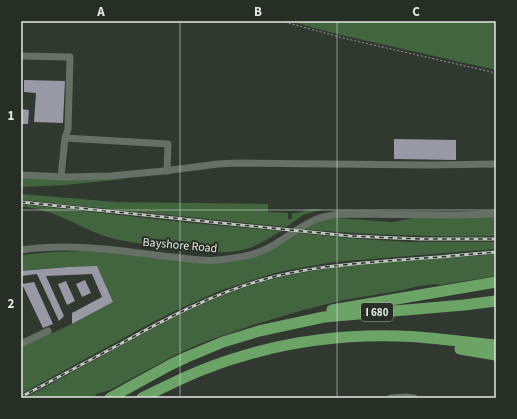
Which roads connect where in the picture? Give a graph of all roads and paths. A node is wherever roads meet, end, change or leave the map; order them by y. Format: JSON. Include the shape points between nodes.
{"nodes":[{"id":1,"x":281,"y":21,"type":"edge"},
{"id":2,"x":21,"y":56,"type":"edge"},
{"id":3,"x":496,"y":73,"type":"edge"},
{"id":4,"x":65,"y":138,"type":"junction"},
{"id":5,"x":496,"y":164,"type":"edge"},
{"id":6,"x":167,"y":171,"type":"junction"},
{"id":7,"x":21,"y":175,"type":"edge"},
{"id":8,"x":61,"y":176,"type":"junction"},
{"id":9,"x":496,"y":214,"type":"edge"},
{"id":10,"x":21,"y":250,"type":"edge"},
{"id":11,"x":496,"y":282,"type":"edge"},
{"id":12,"x":496,"y":301,"type":"edge"},
{"id":13,"x":48,"y":331,"type":"dead end"},
{"id":14,"x":259,"y":331,"type":"junction"},
{"id":15,"x":368,"y":336,"type":"junction"},
{"id":16,"x":21,"y":344,"type":"edge"},
{"id":17,"x":496,"y":345,"type":"edge"},
{"id":18,"x":496,"y":355,"type":"edge"},
{"id":19,"x":110,"y":398,"type":"edge"},
{"id":20,"x":142,"y":398,"type":"edge"},
{"id":21,"x":390,"y":398,"type":"edge"},
{"id":22,"x":414,"y":398,"type":"edge"}],
"edges":[{"from":1,"to":3,"type":"path"},
{"from":2,"to":4,"type":"street","via":[[70,57],[68,129]]},
{"from":4,"to":6,"type":"street","via":[[168,144]]},
{"from":4,"to":8,"type":"street"},
{"from":5,"to":6,"type":"street","via":[[236,163]]},
{"from":6,"to":8,"type":"street","via":[[110,176]]},
{"from":7,"to":8,"type":"street"},
{"from":9,"to":10,"type":"street","name":"Bayshore Road","via":[[328,215],[304,225],[255,253],[215,261],[90,248]]},
{"from":11,"to":14,"type":"highway","via":[[310,314],[270,325]]},
{"from":12,"to":14,"type":"highway","number":"I 680","via":[[324,317]]},
{"from":13,"to":16,"type":"street"},
{"from":14,"to":19,"type":"highway","number":"I 680","via":[[223,342],[170,365]]},
{"from":15,"to":17,"type":"highway","number":"I 680","via":[[414,337]]},
{"from":15,"to":18,"type":"highway"},
{"from":15,"to":20,"type":"highway","number":"I 680","via":[[312,341],[251,354],[192,374]]},
{"from":21,"to":22,"type":"street"}]}
